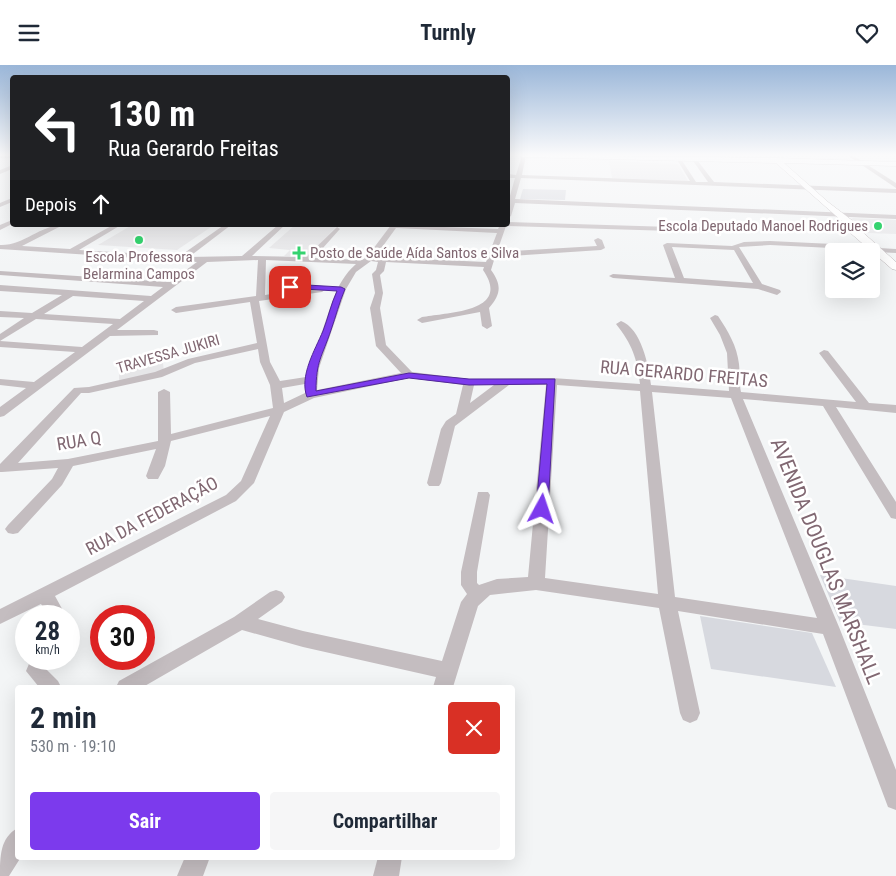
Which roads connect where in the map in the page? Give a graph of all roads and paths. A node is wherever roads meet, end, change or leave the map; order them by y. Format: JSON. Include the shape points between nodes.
{"nodes":[{"id":1,"x":812,"y":193,"type":"edge"},
{"id":2,"x":510,"y":201,"type":"edge"},
{"id":3,"x":730,"y":210,"type":"junction"},
{"id":4,"x":837,"y":215,"type":"junction"},
{"id":5,"x":896,"y":217,"type":"edge"},
{"id":6,"x":510,"y":224,"type":"edge"},
{"id":7,"x":56,"y":227,"type":"edge"},
{"id":8,"x":114,"y":227,"type":"edge"},
{"id":9,"x":225,"y":227,"type":"edge"},
{"id":10,"x":280,"y":227,"type":"edge"},
{"id":11,"x":288,"y":227,"type":"edge"},
{"id":12,"x":392,"y":227,"type":"edge"},
{"id":13,"x":466,"y":227,"type":"edge"},
{"id":14,"x":502,"y":228,"type":"edge"},
{"id":15,"x":337,"y":229,"type":"dead end"},
{"id":16,"x":751,"y":229,"type":"junction"},
{"id":17,"x":598,"y":240,"type":"dead end"},
{"id":18,"x":770,"y":243,"type":"junction"},
{"id":19,"x":869,"y":243,"type":"edge"},
{"id":20,"x":825,"y":246,"type":"edge"},
{"id":21,"x":0,"y":247,"type":"edge"},
{"id":22,"x":13,"y":247,"type":"junction"},
{"id":23,"x":734,"y":248,"type":"junction"},
{"id":24,"x":880,"y":249,"type":"edge"},
{"id":25,"x":72,"y":250,"type":"junction"},
{"id":26,"x":896,"y":251,"type":"edge"},
{"id":27,"x":0,"y":253,"type":"edge"},
{"id":28,"x":880,"y":253,"type":"edge"},
{"id":29,"x":492,"y":255,"type":"junction"},
{"id":30,"x":182,"y":258,"type":"junction"},
{"id":31,"x":253,"y":258,"type":"junction"},
{"id":32,"x":262,"y":258,"type":"junction"},
{"id":33,"x":244,"y":259,"type":"junction"},
{"id":34,"x":205,"y":260,"type":"junction"},
{"id":35,"x":308,"y":260,"type":"junction"},
{"id":36,"x":382,"y":260,"type":"junction"},
{"id":37,"x":366,"y":261,"type":"junction"},
{"id":38,"x":489,"y":265,"type":"junction"},
{"id":39,"x":896,"y":267,"type":"edge"},
{"id":40,"x":1,"y":273,"type":"edge"},
{"id":41,"x":613,"y":276,"type":"dead end"},
{"id":42,"x":119,"y":281,"type":"junction"},
{"id":43,"x":681,"y":281,"type":"junction"},
{"id":44,"x":171,"y":285,"type":"junction"},
{"id":45,"x":759,"y":286,"type":"junction"},
{"id":46,"x":0,"y":288,"type":"edge"},
{"id":47,"x":341,"y":289,"type":"junction"},
{"id":48,"x":777,"y":292,"type":"dead end"},
{"id":49,"x":71,"y":293,"type":"junction"},
{"id":50,"x":98,"y":295,"type":"junction"},
{"id":51,"x":258,"y":295,"type":"junction"},
{"id":52,"x":153,"y":299,"type":"junction"},
{"id":53,"x":484,"y":308,"type":"junction"},
{"id":54,"x":176,"y":310,"type":"dead end"},
{"id":55,"x":0,"y":313,"type":"edge"},
{"id":56,"x":33,"y":316,"type":"junction"},
{"id":57,"x":716,"y":318,"type":"dead end"},
{"id":58,"x":422,"y":320,"type":"dead end"},
{"id":59,"x":121,"y":322,"type":"junction"},
{"id":60,"x":621,"y":324,"type":"dead end"},
{"id":61,"x":487,"y":326,"type":"dead end"},
{"id":62,"x":108,"y":333,"type":"junction"},
{"id":63,"x":154,"y":333,"type":"dead end"},
{"id":64,"x":0,"y":338,"type":"edge"},
{"id":65,"x":0,"y":344,"type":"edge"},
{"id":66,"x":262,"y":345,"type":"junction"},
{"id":67,"x":85,"y":350,"type":"junction"},
{"id":68,"x":824,"y":353,"type":"dead end"},
{"id":69,"x":409,"y":375,"type":"junction"},
{"id":70,"x":311,"y":380,"type":"junction"},
{"id":71,"x":552,"y":381,"type":"junction"},
{"id":72,"x":0,"y":382,"type":"edge"},
{"id":73,"x":469,"y":382,"type":"junction"},
{"id":74,"x":507,"y":382,"type":"junction"},
{"id":75,"x":276,"y":385,"type":"junction"},
{"id":76,"x":36,"y":386,"type":"junction"},
{"id":77,"x":647,"y":388,"type":"junction"},
{"id":78,"x":164,"y":392,"type":"dead end"},
{"id":79,"x":311,"y":395,"type":"junction"},
{"id":80,"x":736,"y":396,"type":"junction"},
{"id":81,"x":828,"y":404,"type":"junction"},
{"id":82,"x":866,"y":407,"type":"junction"},
{"id":83,"x":896,"y":409,"type":"edge"},
{"id":84,"x":279,"y":410,"type":"junction"},
{"id":85,"x":0,"y":413,"type":"edge"},
{"id":86,"x":462,"y":414,"type":"junction"},
{"id":87,"x":164,"y":441,"type":"junction"},
{"id":88,"x":68,"y":463,"type":"junction"},
{"id":89,"x":3,"y":468,"type":"edge"},
{"id":90,"x":153,"y":476,"type":"dead end"},
{"id":91,"x":434,"y":483,"type":"dead end"},
{"id":92,"x":483,"y":495,"type":"dead end"},
{"id":93,"x":896,"y":515,"type":"edge"},
{"id":94,"x":13,"y":529,"type":"dead end"},
{"id":95,"x":536,"y":583,"type":"junction"},
{"id":96,"x":45,"y":594,"type":"junction"},
{"id":97,"x":478,"y":595,"type":"junction"},
{"id":98,"x":276,"y":597,"type":"dead end"},
{"id":99,"x":667,"y":603,"type":"junction"},
{"id":100,"x":51,"y":605,"type":"edge"},
{"id":101,"x":0,"y":617,"type":"edge"},
{"id":102,"x":240,"y":622,"type":"junction"},
{"id":103,"x":830,"y":627,"type":"junction"},
{"id":104,"x":36,"y":670,"type":"edge"},
{"id":105,"x":446,"y":679,"type":"edge"},
{"id":106,"x":49,"y":685,"type":"edge"},
{"id":107,"x":130,"y":685,"type":"edge"},
{"id":108,"x":690,"y":713,"type":"dead end"},
{"id":109,"x":896,"y":799,"type":"edge"},
{"id":110,"x":15,"y":845,"type":"edge"},
{"id":111,"x":197,"y":860,"type":"edge"},
{"id":112,"x":389,"y":860,"type":"edge"},
{"id":113,"x":0,"y":867,"type":"edge"},
{"id":114,"x":190,"y":876,"type":"edge"},
{"id":115,"x":386,"y":876,"type":"edge"}],
"edges":[{"from":1,"to":4,"type":"main road"},
{"from":2,"to":3,"type":"street"},
{"from":3,"to":4,"type":"street"},
{"from":3,"to":16,"type":"street"},
{"from":4,"to":5,"type":"street"},
{"from":4,"to":19,"type":"main road"},
{"from":6,"to":16,"type":"street"},
{"from":7,"to":22,"type":"street"},
{"from":8,"to":25,"type":"street"},
{"from":9,"to":30,"type":"street"},
{"from":10,"to":33,"type":"street"},
{"from":11,"to":31,"type":"street"},
{"from":12,"to":37,"type":"street"},
{"from":13,"to":14,"type":"street"},
{"from":14,"to":29,"type":"street"},
{"from":15,"to":35,"type":"street"},
{"from":16,"to":18,"type":"street"},
{"from":17,"to":29,"type":"street","via":[[601,249]]},
{"from":18,"to":20,"type":"street"},
{"from":18,"to":23,"type":"street","via":[[744,244]]},
{"from":21,"to":22,"type":"street"},
{"from":22,"to":25,"type":"street"},
{"from":22,"to":27,"type":"street"},
{"from":23,"to":43,"type":"street","via":[[667,245]]},
{"from":23,"to":45,"type":"street"},
{"from":24,"to":26,"type":"street"},
{"from":25,"to":30,"type":"street"},
{"from":28,"to":39,"type":"main road"},
{"from":29,"to":38,"type":"street"},
{"from":30,"to":34,"type":"street"},
{"from":31,"to":32,"type":"street"},
{"from":31,"to":33,"type":"street"},
{"from":32,"to":35,"type":"street"},
{"from":32,"to":51,"type":"street"},
{"from":33,"to":34,"type":"street"},
{"from":34,"to":44,"type":"street"},
{"from":35,"to":37,"type":"street"},
{"from":36,"to":37,"type":"street"},
{"from":36,"to":38,"type":"street"},
{"from":36,"to":69,"type":"street","via":[[376,274],[379,293],[375,308],[381,346]]},
{"from":37,"to":47,"type":"street"},
{"from":38,"to":53,"type":"street","via":[[488,270],[497,283],[496,293]]},
{"from":40,"to":42,"type":"street"},
{"from":41,"to":43,"type":"street"},
{"from":42,"to":44,"type":"street"},
{"from":42,"to":50,"type":"street"},
{"from":43,"to":45,"type":"street"},
{"from":44,"to":52,"type":"street"},
{"from":45,"to":48,"type":"street"},
{"from":46,"to":49,"type":"street"},
{"from":47,"to":51,"type":"street"},
{"from":47,"to":70,"type":"street","via":[[315,358]]},
{"from":49,"to":50,"type":"street"},
{"from":49,"to":56,"type":"street"},
{"from":50,"to":52,"type":"street"},
{"from":51,"to":54,"type":"street"},
{"from":51,"to":66,"type":"street"},
{"from":52,"to":59,"type":"street"},
{"from":53,"to":58,"type":"street"},
{"from":53,"to":61,"type":"street"},
{"from":55,"to":56,"type":"street"},
{"from":56,"to":59,"type":"street"},
{"from":56,"to":64,"type":"street"},
{"from":57,"to":80,"type":"street","name":"AVENIDA DOUGLAS MARSHALL","via":[[734,358]]},
{"from":59,"to":62,"type":"street"},
{"from":60,"to":77,"type":"street","via":[[630,333],[643,362]]},
{"from":62,"to":63,"type":"street"},
{"from":62,"to":67,"type":"street"},
{"from":65,"to":67,"type":"street"},
{"from":66,"to":75,"type":"street","via":[[265,362]]},
{"from":66,"to":89,"type":"street","name":"TRAVESSA JUKIRI","via":[[192,361],[158,375],[74,393]]},
{"from":67,"to":76,"type":"street"},
{"from":68,"to":82,"type":"street"},
{"from":69,"to":73,"type":"street","name":"RUA GERARDO FREITAS"},
{"from":69,"to":79,"type":"street","name":"RUA GERARDO FREITAS"},
{"from":70,"to":75,"type":"street"},
{"from":70,"to":79,"type":"street"},
{"from":71,"to":74,"type":"street","name":"RUA GERARDO FREITAS"},
{"from":71,"to":77,"type":"street","name":"RUA GERARDO FREITAS"},
{"from":71,"to":95,"type":"street"},
{"from":72,"to":76,"type":"street"},
{"from":73,"to":74,"type":"street","name":"RUA GERARDO FREITAS"},
{"from":73,"to":86,"type":"street"},
{"from":74,"to":86,"type":"street"},
{"from":75,"to":84,"type":"street"},
{"from":76,"to":85,"type":"street"},
{"from":77,"to":80,"type":"street","name":"RUA GERARDO FREITAS"},
{"from":77,"to":99,"type":"street"},
{"from":78,"to":87,"type":"street"},
{"from":79,"to":84,"type":"street","name":"RUA Q"},
{"from":80,"to":81,"type":"street","name":"RUA GERARDO FREITAS"},
{"from":80,"to":103,"type":"street","name":"AVENIDA DOUGLAS MARSHALL"},
{"from":81,"to":82,"type":"street","name":"RUA GERARDO FREITAS"},
{"from":81,"to":93,"type":"street"},
{"from":82,"to":83,"type":"street","name":"RUA GERARDO FREITAS"},
{"from":84,"to":87,"type":"street","name":"RUA Q"},
{"from":84,"to":96,"type":"street","name":"RUA DA FEDERAÇÃO","via":[[247,483],[230,499]]},
{"from":86,"to":91,"type":"street","via":[[447,429]]},
{"from":87,"to":88,"type":"street","name":"RUA Q"},
{"from":87,"to":90,"type":"street","via":[[159,466]]},
{"from":88,"to":89,"type":"street","name":"RUA Q"},
{"from":88,"to":94,"type":"street","via":[[57,482]]},
{"from":92,"to":97,"type":"street","via":[[469,572],[469,585]]},
{"from":95,"to":97,"type":"street","via":[[497,586]]},
{"from":95,"to":99,"type":"street"},
{"from":96,"to":100,"type":"street"},
{"from":96,"to":101,"type":"street","name":"RUA DA FEDERAÇÃO"},
{"from":97,"to":105,"type":"street","via":[[466,611]]},
{"from":98,"to":102,"type":"street"},
{"from":99,"to":103,"type":"street"},
{"from":99,"to":108,"type":"street"},
{"from":102,"to":105,"type":"street"},
{"from":102,"to":107,"type":"street"},
{"from":103,"to":109,"type":"street","name":"AVENIDA DOUGLAS MARSHALL"},
{"from":104,"to":106,"type":"street"},
{"from":110,"to":113,"type":"street"},
{"from":111,"to":114,"type":"street"},
{"from":112,"to":115,"type":"street"}]}
